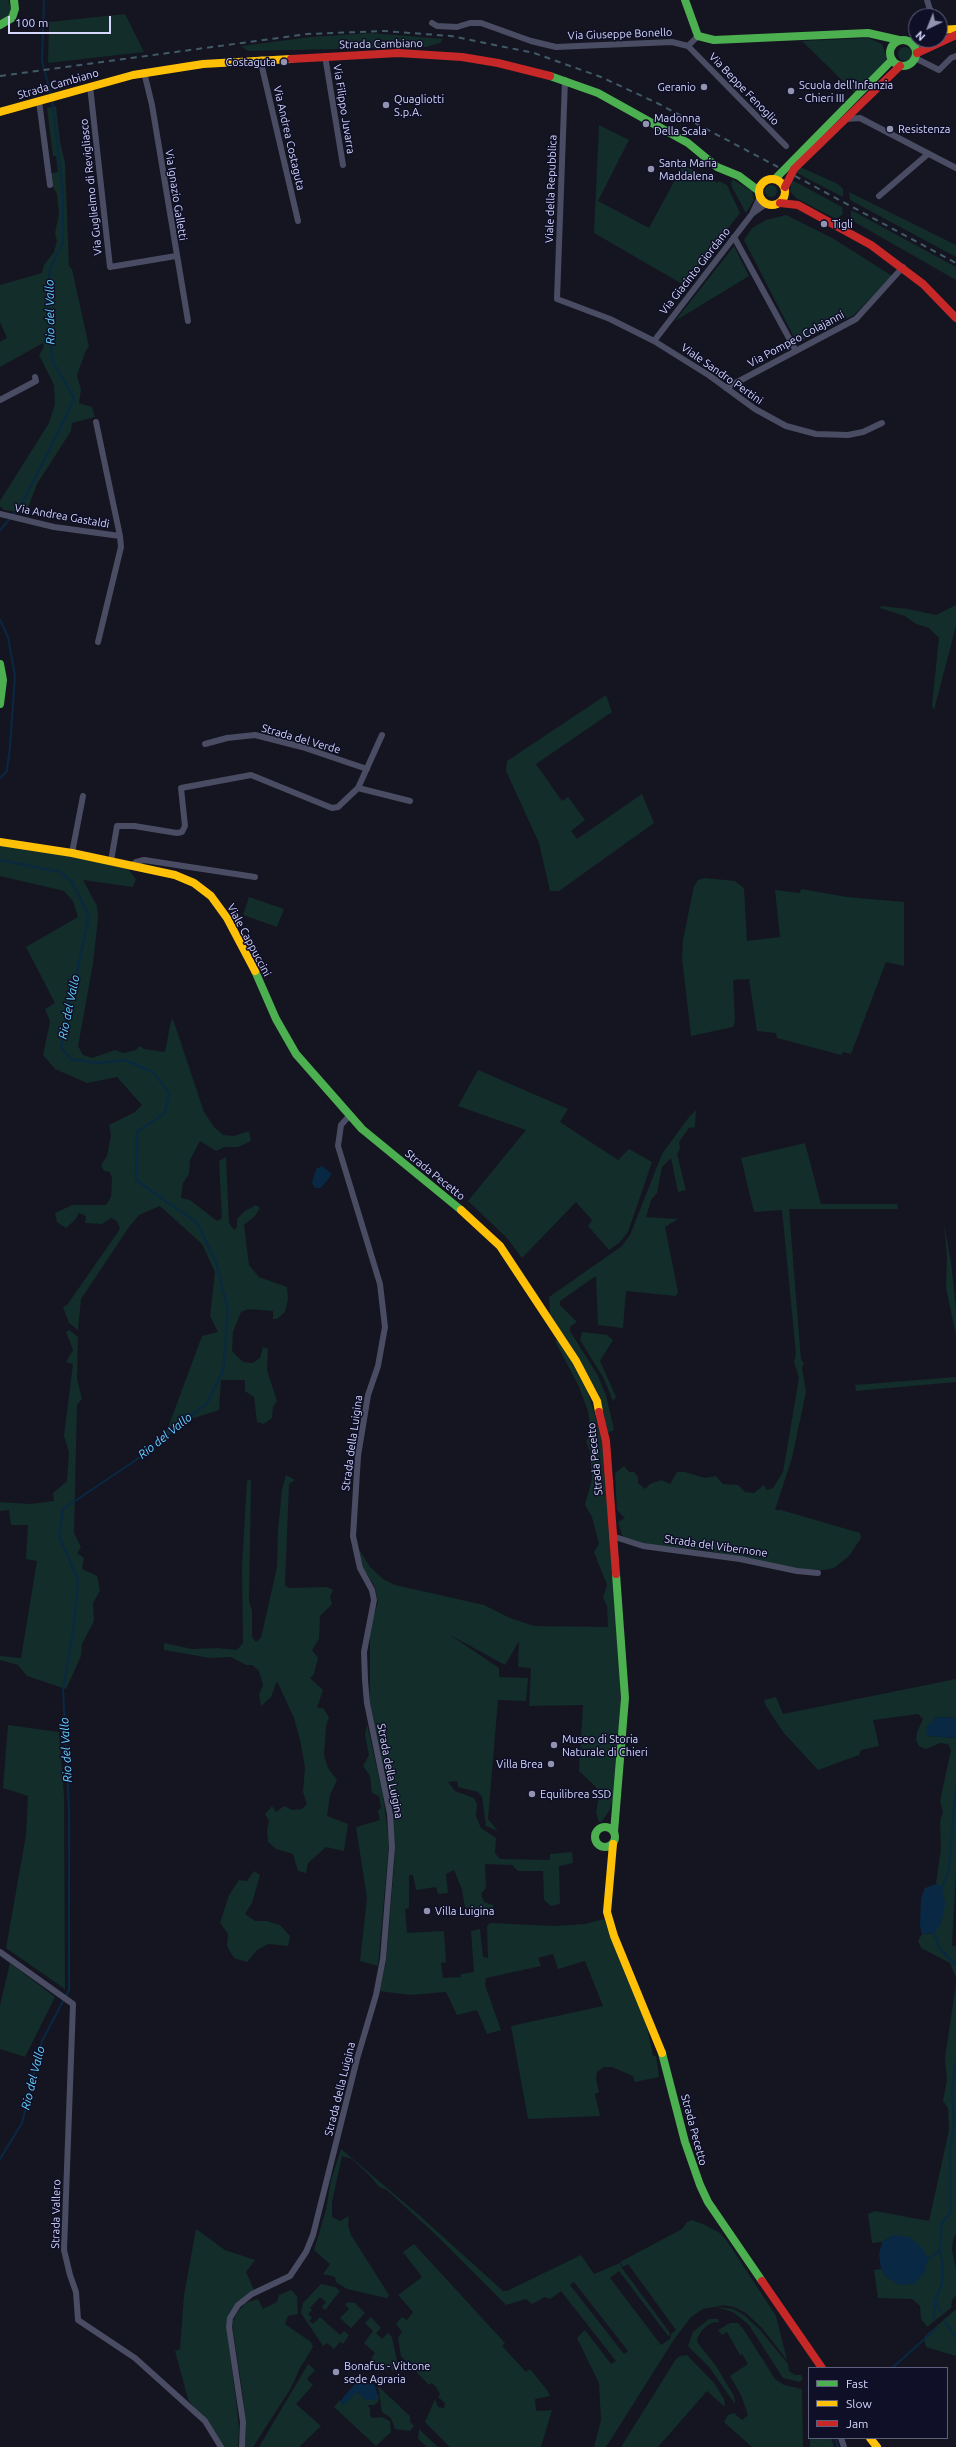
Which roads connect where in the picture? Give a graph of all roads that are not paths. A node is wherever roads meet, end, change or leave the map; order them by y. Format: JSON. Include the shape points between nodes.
{"nodes":[{"id":1,"x":685,"y":0,"type":"edge"},
{"id":2,"x":15,"y":1,"type":"edge"},
{"id":3,"x":432,"y":22,"type":"dead end"},
{"id":4,"x":1,"y":26,"type":"edge"},
{"id":5,"x":881,"y":35,"type":"junction"},
{"id":6,"x":956,"y":35,"type":"edge"},
{"id":7,"x":698,"y":36,"type":"junction"},
{"id":8,"x":908,"y":38,"type":"edge"},
{"id":9,"x":903,"y":40,"type":"junction"},
{"id":10,"x":688,"y":46,"type":"junction"},
{"id":11,"x":921,"y":48,"type":"edge"},
{"id":12,"x":890,"y":50,"type":"junction"},
{"id":13,"x":916,"y":53,"type":"junction"},
{"id":14,"x":325,"y":56,"type":"junction"},
{"id":15,"x":956,"y":56,"type":"edge"},
{"id":16,"x":262,"y":59,"type":"junction"},
{"id":17,"x":892,"y":60,"type":"junction"},
{"id":18,"x":900,"y":66,"type":"junction"},
{"id":19,"x":144,"y":72,"type":"junction"},
{"id":20,"x":566,"y":80,"type":"junction"},
{"id":21,"x":90,"y":86,"type":"junction"},
{"id":22,"x":40,"y":100,"type":"junction"},
{"id":23,"x":863,"y":102,"type":"junction"},
{"id":24,"x":0,"y":112,"type":"edge"},
{"id":25,"x":846,"y":118,"type":"junction"},
{"id":26,"x":860,"y":118,"type":"junction"},
{"id":27,"x":786,"y":146,"type":"dead end"},
{"id":28,"x":928,"y":154,"type":"junction"},
{"id":29,"x":343,"y":165,"type":"dead end"},
{"id":30,"x":956,"y":168,"type":"edge"},
{"id":31,"x":739,"y":176,"type":"junction"},
{"id":32,"x":775,"y":179,"type":"junction"},
{"id":33,"x":764,"y":182,"type":"junction"},
{"id":34,"x":50,"y":185,"type":"dead end"},
{"id":35,"x":785,"y":189,"type":"junction"},
{"id":36,"x":879,"y":196,"type":"dead end"},
{"id":37,"x":762,"y":197,"type":"junction"},
{"id":38,"x":780,"y":203,"type":"junction"},
{"id":39,"x":798,"y":205,"type":"junction"},
{"id":40,"x":298,"y":221,"type":"dead end"},
{"id":41,"x":734,"y":237,"type":"junction"},
{"id":42,"x":176,"y":256,"type":"junction"},
{"id":43,"x":903,"y":268,"type":"junction"},
{"id":44,"x":557,"y":299,"type":"joint"},
{"id":45,"x":956,"y":318,"type":"edge"},
{"id":46,"x":188,"y":321,"type":"dead end"},
{"id":47,"x":654,"y":341,"type":"junction"},
{"id":48,"x":796,"y":351,"type":"junction"},
{"id":49,"x":35,"y":377,"type":"dead end"},
{"id":50,"x":726,"y":388,"type":"junction"},
{"id":51,"x":0,"y":400,"type":"edge"},
{"id":52,"x":96,"y":422,"type":"dead end"},
{"id":53,"x":882,"y":423,"type":"dead end"},
{"id":54,"x":2,"y":515,"type":"edge"},
{"id":55,"x":120,"y":536,"type":"junction"},
{"id":56,"x":98,"y":642,"type":"dead end"},
{"id":57,"x":0,"y":664,"type":"edge"},
{"id":58,"x":1,"y":691,"type":"edge"},
{"id":59,"x":0,"y":704,"type":"edge"},
{"id":60,"x":382,"y":735,"type":"dead end"},
{"id":61,"x":205,"y":744,"type":"dead end"},
{"id":62,"x":367,"y":769,"type":"junction"},
{"id":63,"x":358,"y":788,"type":"junction"},
{"id":64,"x":83,"y":796,"type":"dead end"},
{"id":65,"x":410,"y":801,"type":"dead end"},
{"id":66,"x":0,"y":842,"type":"edge"},
{"id":67,"x":72,"y":853,"type":"junction"},
{"id":68,"x":111,"y":861,"type":"junction"},
{"id":69,"x":131,"y":866,"type":"junction"},
{"id":70,"x":255,"y":877,"type":"dead end"},
{"id":71,"x":350,"y":1116,"type":"junction"},
{"id":72,"x":612,"y":1536,"type":"junction"},
{"id":73,"x":818,"y":1573,"type":"dead end"},
{"id":74,"x":617,"y":1801,"type":"junction"},
{"id":75,"x":602,"y":1827,"type":"junction"},
{"id":76,"x":614,"y":1832,"type":"junction"},
{"id":77,"x":613,"y":1844,"type":"junction"},
{"id":78,"x":600,"y":1846,"type":"junction"},
{"id":79,"x":609,"y":1872,"type":"junction"},
{"id":80,"x":0,"y":1952,"type":"edge"},
{"id":81,"x":821,"y":2367,"type":"edge"},
{"id":82,"x":871,"y":2439,"type":"edge"},
{"id":83,"x":221,"y":2447,"type":"edge"},
{"id":84,"x":242,"y":2447,"type":"edge"},
{"id":85,"x":877,"y":2447,"type":"edge"}],
"edges":[{"from":1,"to":7,"type":"main road"},
{"from":2,"to":4,"type":"main road","via":[[12,18]]},
{"from":3,"to":10,"type":"street","name":"Via Giuseppe Bonello","via":[[437,26],[457,27],[481,23],[556,47],[672,42]]},
{"from":5,"to":7,"type":"main road","via":[[714,40]]},
{"from":5,"to":9,"type":"main road"},
{"from":5,"to":12,"type":"main road"},
{"from":6,"to":13,"type":"main road"},
{"from":7,"to":10,"type":"street"},
{"from":8,"to":9,"type":"main road"},
{"from":9,"to":12,"type":"main road"},
{"from":9,"to":13,"type":"main road"},
{"from":10,"to":27,"type":"street","name":"Via Beppe Fenoglio"},
{"from":11,"to":13,"type":"street"},
{"from":12,"to":17,"type":"main road"},
{"from":13,"to":15,"type":"street","via":[[939,70]]},
{"from":13,"to":18,"type":"main road","via":[[911,64]]},
{"from":14,"to":16,"type":"main road","name":"Strada Cambiano"},
{"from":14,"to":20,"type":"main road","name":"Strada Cambiano","via":[[421,53],[462,57]]},
{"from":14,"to":29,"type":"street","name":"Via Filippo Juvarra"},
{"from":16,"to":19,"type":"main road","name":"Strada Cambiano"},
{"from":16,"to":40,"type":"street","name":"Via Andrea Costaguta"},
{"from":17,"to":18,"type":"main road"},
{"from":17,"to":32,"type":"main road"},
{"from":18,"to":23,"type":"main road"},
{"from":19,"to":21,"type":"main road","name":"Strada Cambiano"},
{"from":19,"to":42,"type":"street","name":"Via Ignazio Galletti","via":[[152,105]]},
{"from":20,"to":31,"type":"main road","name":"Strada Cambiano","via":[[598,93],[660,127],[688,143],[717,167]]},
{"from":20,"to":44,"type":"street","name":"Viale della Repubblica"},
{"from":21,"to":22,"type":"main road","name":"Strada Cambiano"},
{"from":21,"to":42,"type":"street","name":"Via Guglielmo di Revigliasco","via":[[110,267]]},
{"from":22,"to":24,"type":"main road","name":"Strada Cambiano"},
{"from":22,"to":34,"type":"street"},
{"from":23,"to":25,"type":"main road"},
{"from":23,"to":26,"type":"street"},
{"from":25,"to":26,"type":"street"},
{"from":25,"to":35,"type":"main road","via":[[794,169]]},
{"from":26,"to":28,"type":"street"},
{"from":28,"to":30,"type":"street"},
{"from":28,"to":36,"type":"street"},
{"from":31,"to":33,"type":"main road","name":"Strada Cambiano"},
{"from":31,"to":37,"type":"main road","name":"Strada Cambiano"},
{"from":32,"to":33,"type":"main road"},
{"from":32,"to":35,"type":"main road"},
{"from":33,"to":37,"type":"main road"},
{"from":35,"to":38,"type":"main road"},
{"from":35,"to":39,"type":"main road"},
{"from":37,"to":38,"type":"main road","via":[[773,206]]},
{"from":37,"to":41,"type":"street","name":"Via Giacinto Giordano"},
{"from":38,"to":39,"type":"main road"},
{"from":39,"to":43,"type":"main road","via":[[862,239]]},
{"from":41,"to":47,"type":"street","name":"Via Giacinto Giordano"},
{"from":41,"to":48,"type":"street"},
{"from":42,"to":46,"type":"street","name":"Via Ignazio Galletti"},
{"from":43,"to":45,"type":"main road","via":[[923,284]]},
{"from":43,"to":48,"type":"street","name":"Via Pompeo Colajanni","via":[[856,319]]},
{"from":44,"to":47,"type":"street","name":"Viale Sandro Pertini","via":[[610,319]]},
{"from":47,"to":50,"type":"street","name":"Viale Sandro Pertini"},
{"from":48,"to":50,"type":"street","name":"Via Pompeo Colajanni"},
{"from":49,"to":51,"type":"street","via":[[36,381]]},
{"from":50,"to":53,"type":"street","name":"Viale Sandro Pertini","via":[[767,417],[806,432],[848,435]]},
{"from":52,"to":55,"type":"street","name":"Via Andrea Gastaldi"},
{"from":54,"to":55,"type":"street","name":"Via Andrea Gastaldi"},
{"from":55,"to":56,"type":"street","name":"Via Andrea Gastaldi","via":[[121,547]]},
{"from":57,"to":58,"type":"main road","via":[[3,680]]},
{"from":58,"to":59,"type":"main road"},
{"from":60,"to":62,"type":"street"},
{"from":61,"to":62,"type":"street","name":"Strada del Verde","via":[[227,738],[255,735],[302,747]]},
{"from":62,"to":63,"type":"street"},
{"from":63,"to":65,"type":"street"},
{"from":63,"to":68,"type":"street","via":[[338,807],[332,808],[251,775],[181,788],[185,826],[182,832],[117,826]]},
{"from":64,"to":67,"type":"street"},
{"from":66,"to":67,"type":"main road","name":"Viale Cappuccini"},
{"from":67,"to":68,"type":"main road","name":"Viale Cappuccini"},
{"from":68,"to":69,"type":"main road","name":"Viale Cappuccini"},
{"from":69,"to":70,"type":"street","via":[[144,860]]},
{"from":69,"to":71,"type":"main road","name":"Viale Cappuccini","via":[[175,875],[194,883],[211,896],[227,918],[251,962],[293,1050]]},
{"from":71,"to":72,"type":"main road","name":"Strada Pecetto","via":[[384,1148],[478,1224],[500,1246],[576,1360],[598,1401],[603,1423]]},
{"from":71,"to":84,"type":"street","name":"Strada della Luigina","via":[[341,1125],[338,1146],[380,1284],[385,1326],[378,1366],[368,1395],[358,1456],[353,1536],[360,1568],[372,1590],[374,1600],[364,1652],[365,1680],[367,1703],[390,1814],[392,1847],[383,1959],[313,2235],[306,2252],[290,2276],[252,2294],[238,2306],[230,2318],[229,2327],[244,2422]]},
{"from":72,"to":73,"type":"street","name":"Strada del Vibernone","via":[[643,1546],[740,1558]]},
{"from":72,"to":74,"type":"main road","name":"Strada Pecetto","via":[[625,1698]]},
{"from":74,"to":75,"type":"main road","name":"Strada Pecetto"},
{"from":74,"to":76,"type":"main road","name":"Strada Pecetto"},
{"from":75,"to":76,"type":"main road","via":[[609,1827]]},
{"from":75,"to":78,"type":"main road","name":"Strada Pecetto","via":[[594,1836]]},
{"from":76,"to":77,"type":"main road","name":"Strada Pecetto"},
{"from":77,"to":78,"type":"main road","via":[[607,1847]]},
{"from":77,"to":79,"type":"main road","name":"Strada Pecetto"},
{"from":78,"to":79,"type":"main road","name":"Strada Pecetto","via":[[607,1859]]},
{"from":79,"to":81,"type":"main road","name":"Strada Pecetto","via":[[607,1912],[612,1930],[664,2059],[685,2142],[700,2185],[721,2222]]},
{"from":80,"to":83,"type":"street","name":"Strada Vallero","via":[[73,2004],[64,2250],[76,2292],[78,2320],[135,2358],[205,2421]]},
{"from":82,"to":85,"type":"main road"}]}
